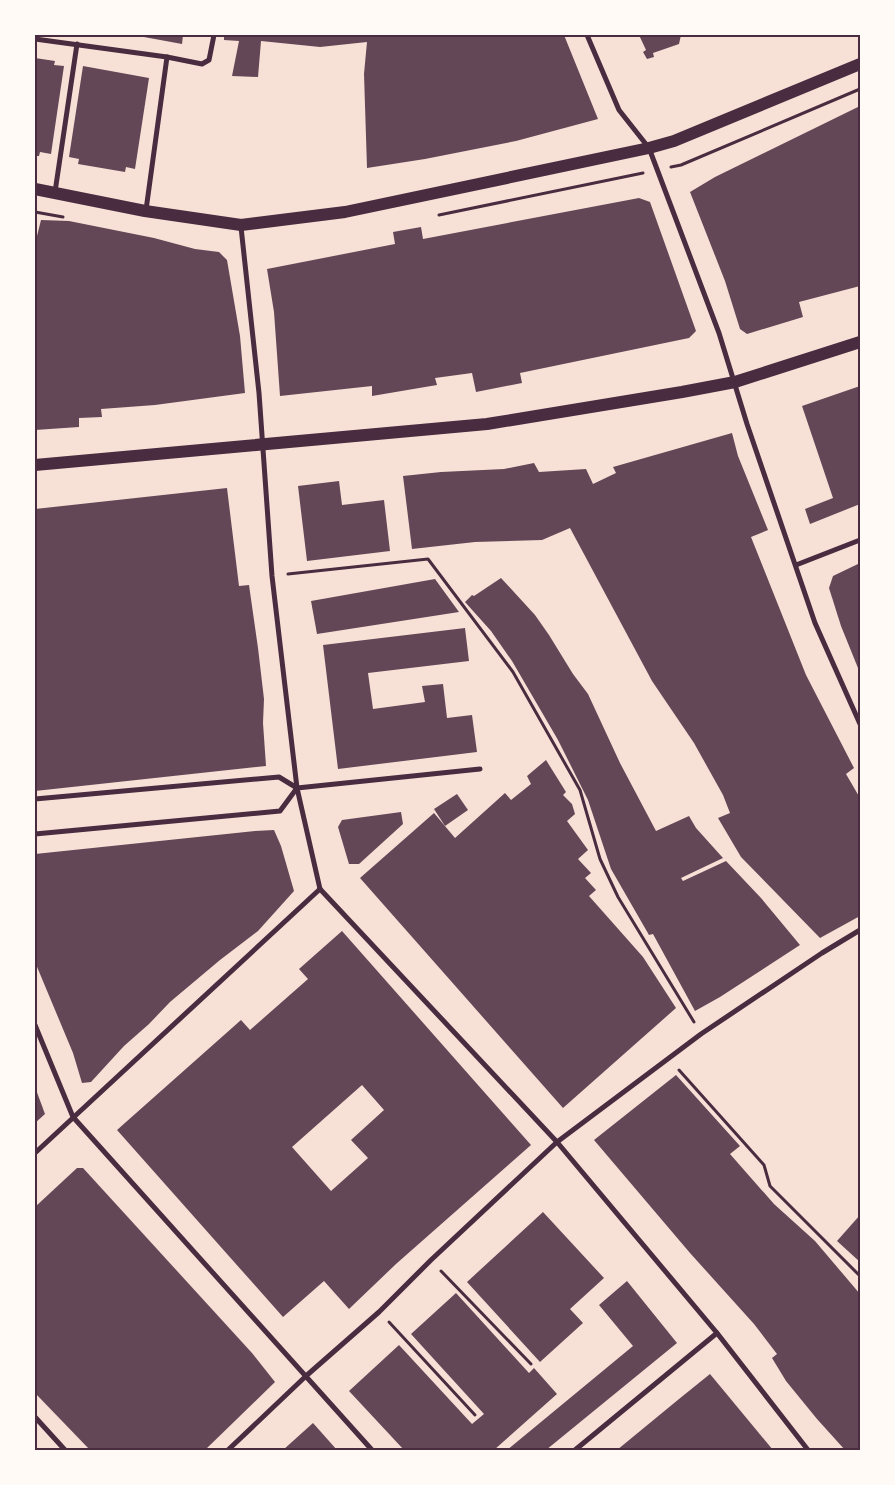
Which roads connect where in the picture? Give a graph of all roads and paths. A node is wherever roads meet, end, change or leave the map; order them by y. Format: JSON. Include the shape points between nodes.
{"nodes":[{"id":1,"x":214,"y":35,"type":"edge"},
{"id":2,"x":587,"y":35,"type":"edge"},
{"id":3,"x":35,"y":39,"type":"edge"},
{"id":4,"x":77,"y":44,"type":"junction"},
{"id":5,"x":168,"y":57,"type":"junction"},
{"id":6,"x":860,"y":64,"type":"edge"},
{"id":7,"x":649,"y":148,"type":"junction"},
{"id":8,"x":35,"y":189,"type":"edge"},
{"id":9,"x":55,"y":193,"type":"junction"},
{"id":10,"x":145,"y":211,"type":"junction"},
{"id":11,"x":241,"y":225,"type":"junction"},
{"id":12,"x":860,"y":342,"type":"edge"},
{"id":13,"x":735,"y":382,"type":"junction"},
{"id":14,"x":262,"y":444,"type":"junction"},
{"id":15,"x":35,"y":465,"type":"edge"},
{"id":16,"x":860,"y":540,"type":"edge"},
{"id":17,"x":796,"y":565,"type":"junction"},
{"id":18,"x":272,"y":576,"type":"junction"},
{"id":19,"x":860,"y":724,"type":"edge"},
{"id":20,"x":480,"y":769,"type":"dead end"},
{"id":21,"x":296,"y":788,"type":"junction"},
{"id":22,"x":35,"y":799,"type":"edge"},
{"id":23,"x":35,"y":834,"type":"edge"},
{"id":24,"x":320,"y":888,"type":"junction"},
{"id":25,"x":860,"y":930,"type":"edge"},
{"id":26,"x":35,"y":1025,"type":"edge"},
{"id":27,"x":701,"y":1034,"type":"junction"},
{"id":28,"x":669,"y":1058,"type":"junction"},
{"id":29,"x":73,"y":1117,"type":"junction"},
{"id":30,"x":557,"y":1142,"type":"junction"},
{"id":31,"x":35,"y":1152,"type":"edge"},
{"id":32,"x":431,"y":1260,"type":"junction"},
{"id":33,"x":860,"y":1276,"type":"edge"},
{"id":34,"x":379,"y":1312,"type":"junction"},
{"id":35,"x":717,"y":1333,"type":"junction"},
{"id":36,"x":531,"y":1364,"type":"dead end"},
{"id":37,"x":306,"y":1376,"type":"junction"},
{"id":38,"x":475,"y":1415,"type":"dead end"},
{"id":39,"x":35,"y":1417,"type":"edge"},
{"id":40,"x":65,"y":1450,"type":"edge"},
{"id":41,"x":228,"y":1450,"type":"edge"},
{"id":42,"x":372,"y":1450,"type":"edge"},
{"id":43,"x":575,"y":1450,"type":"edge"},
{"id":44,"x":808,"y":1450,"type":"edge"}],
"edges":[{"from":1,"to":5,"type":"street","via":[[209,60],[202,64]]},
{"from":2,"to":7,"type":"street","via":[[618,110]]},
{"from":3,"to":4,"type":"street"},
{"from":4,"to":5,"type":"street"},
{"from":4,"to":9,"type":"street"},
{"from":5,"to":10,"type":"street"},
{"from":6,"to":7,"type":"main road","via":[[674,141]]},
{"from":7,"to":11,"type":"main road","via":[[345,212]]},
{"from":7,"to":13,"type":"street"},
{"from":8,"to":9,"type":"main road"},
{"from":9,"to":10,"type":"main road"},
{"from":10,"to":11,"type":"main road"},
{"from":11,"to":14,"type":"street","via":[[260,393]]},
{"from":12,"to":13,"type":"main road"},
{"from":13,"to":14,"type":"main road","via":[[487,424]]},
{"from":13,"to":17,"type":"street"},
{"from":14,"to":15,"type":"main road"},
{"from":14,"to":18,"type":"street"},
{"from":16,"to":17,"type":"street"},
{"from":17,"to":19,"type":"street","via":[[815,623]]},
{"from":18,"to":21,"type":"street"},
{"from":18,"to":27,"type":"path","via":[[428,558],[513,672],[580,790],[600,859],[618,897]]},
{"from":20,"to":21,"type":"street"},
{"from":21,"to":22,"type":"street","via":[[279,777]]},
{"from":21,"to":23,"type":"street","via":[[280,811]]},
{"from":21,"to":24,"type":"street"},
{"from":24,"to":29,"type":"street"},
{"from":24,"to":30,"type":"street"},
{"from":25,"to":27,"type":"street"},
{"from":26,"to":29,"type":"street"},
{"from":27,"to":28,"type":"street"},
{"from":28,"to":30,"type":"street"},
{"from":28,"to":33,"type":"path","via":[[764,1165],[770,1186]]},
{"from":29,"to":31,"type":"street"},
{"from":29,"to":37,"type":"street"},
{"from":30,"to":32,"type":"street"},
{"from":30,"to":35,"type":"street"},
{"from":32,"to":34,"type":"street"},
{"from":32,"to":36,"type":"path"},
{"from":34,"to":37,"type":"street"},
{"from":34,"to":38,"type":"path"},
{"from":35,"to":43,"type":"street"},
{"from":35,"to":44,"type":"street"},
{"from":37,"to":41,"type":"street"},
{"from":37,"to":42,"type":"street"},
{"from":39,"to":40,"type":"street"}]}
